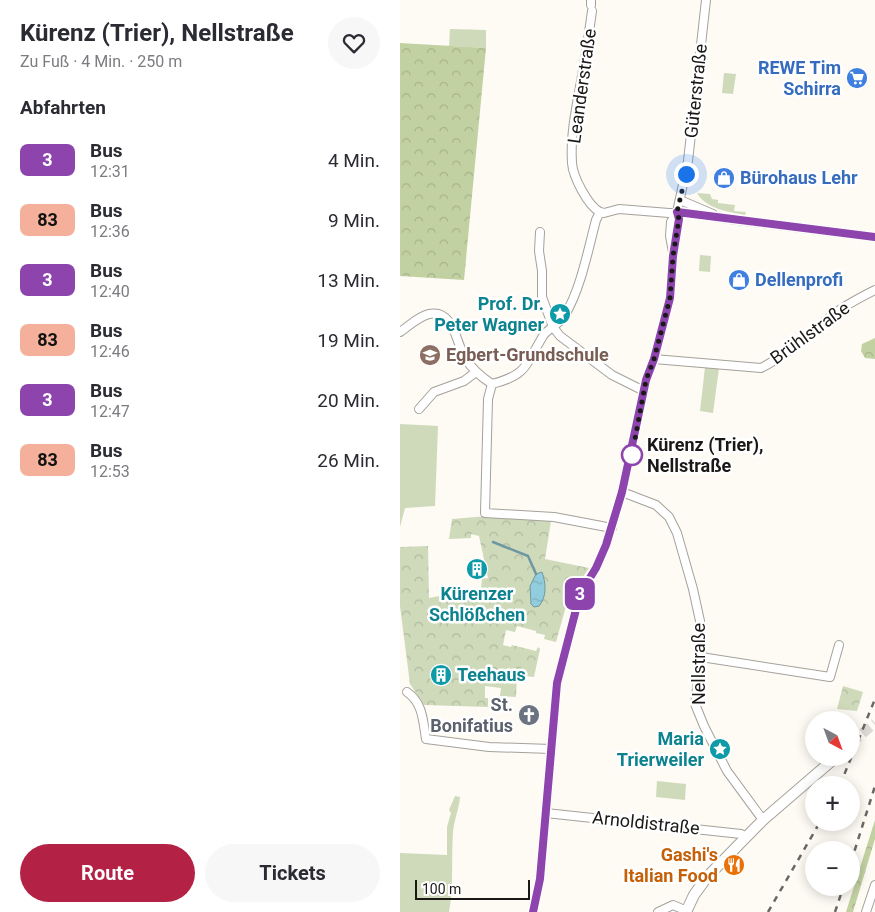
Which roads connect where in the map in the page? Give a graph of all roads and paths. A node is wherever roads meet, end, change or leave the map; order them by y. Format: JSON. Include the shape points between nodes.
{"nodes":[{"id":1,"x":706,"y":0,"type":"edge"},
{"id":2,"x":592,"y":6,"type":"edge"},
{"id":3,"x":680,"y":200,"type":"junction"},
{"id":4,"x":600,"y":212,"type":"junction"},
{"id":5,"x":677,"y":212,"type":"junction"},
{"id":6,"x":722,"y":218,"type":"junction"},
{"id":7,"x":540,"y":232,"type":"dead end"},
{"id":8,"x":875,"y":237,"type":"edge"},
{"id":9,"x":875,"y":290,"type":"edge"},
{"id":10,"x":553,"y":327,"type":"junction"},
{"id":11,"x":400,"y":332,"type":"edge"},
{"id":12,"x":654,"y":359,"type":"junction"},
{"id":13,"x":476,"y":372,"type":"junction"},
{"id":14,"x":492,"y":384,"type":"junction"},
{"id":15,"x":644,"y":392,"type":"junction"},
{"id":16,"x":419,"y":409,"type":"dead end"},
{"id":17,"x":622,"y":492,"type":"junction"},
{"id":18,"x":612,"y":528,"type":"junction"},
{"id":19,"x":838,"y":645,"type":"dead end"},
{"id":20,"x":701,"y":657,"type":"junction"},
{"id":21,"x":407,"y":692,"type":"dead end"},
{"id":22,"x":551,"y":749,"type":"junction"},
{"id":23,"x":825,"y":766,"type":"edge"},
{"id":24,"x":546,"y":813,"type":"junction"},
{"id":25,"x":763,"y":820,"type":"junction"},
{"id":26,"x":747,"y":837,"type":"junction"},
{"id":27,"x":875,"y":885,"type":"edge"},
{"id":28,"x":533,"y":912,"type":"edge"},
{"id":29,"x":658,"y":912,"type":"edge"},
{"id":30,"x":686,"y":912,"type":"edge"},
{"id":31,"x":866,"y":912,"type":"edge"}],
"edges":[{"from":1,"to":3,"type":"street","name":"Güterstraße","via":[[688,162]]},
{"from":2,"to":4,"type":"street","name":"Leanderstraße","via":[[575,117],[572,161],[577,182]]},
{"from":3,"to":5,"type":"street","name":"Güterstraße"},
{"from":3,"to":6,"type":"street"},
{"from":4,"to":5,"type":"street","via":[[619,209]]},
{"from":4,"to":10,"type":"street","via":[[573,299],[563,318]]},
{"from":5,"to":6,"type":"street"},
{"from":5,"to":12,"type":"street","name":"Güterstraße","via":[[679,219],[670,298]]},
{"from":6,"to":8,"type":"street"},
{"from":7,"to":10,"type":"street","via":[[542,298]]},
{"from":9,"to":12,"type":"street","name":"Brühlstraße","via":[[835,313],[805,339],[761,368]]},
{"from":10,"to":14,"type":"street","via":[[544,334],[520,374]]},
{"from":10,"to":15,"type":"street","via":[[560,336],[612,375]]},
{"from":11,"to":13,"type":"street","via":[[428,314],[443,316],[452,325],[461,352]]},
{"from":12,"to":15,"type":"street","name":"Güterstraße"},
{"from":13,"to":14,"type":"street"},
{"from":13,"to":16,"type":"street","via":[[464,381],[434,392]]},
{"from":14,"to":18,"type":"street","via":[[488,399],[485,513],[554,517]]},
{"from":15,"to":17,"type":"street","name":"Güterstraße"},
{"from":17,"to":18,"type":"street","name":"Güterstraße"},
{"from":17,"to":20,"type":"street","name":"Nellstraße","via":[[656,505],[673,524],[700,621]]},
{"from":18,"to":22,"type":"street","name":"Güterstraße","via":[[596,568],[580,594],[557,683]]},
{"from":19,"to":20,"type":"street","via":[[830,677]]},
{"from":20,"to":25,"type":"street","name":"Nellstraße","via":[[695,699],[699,714],[727,771]]},
{"from":21,"to":22,"type":"street","via":[[420,706],[426,739],[489,747]]},
{"from":22,"to":24,"type":"street","name":"Güterstraße"},
{"from":23,"to":25,"type":"main road"},
{"from":24,"to":26,"type":"street","name":"Arnoldistraße","via":[[695,828]]},
{"from":24,"to":28,"type":"street","name":"Güterstraße","via":[[540,879]]},
{"from":25,"to":26,"type":"main road"},
{"from":26,"to":30,"type":"main road","via":[[703,881]]},
{"from":27,"to":31,"type":"street"},
{"from":29,"to":30,"type":"street","via":[[673,905]]}]}
